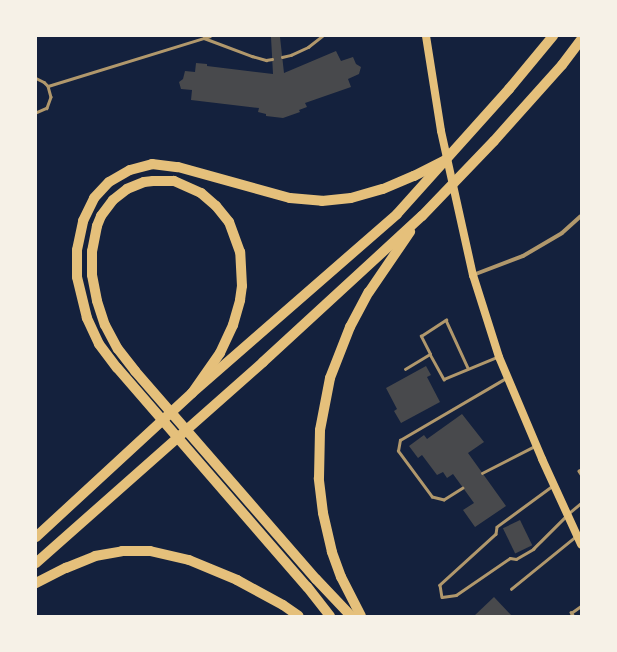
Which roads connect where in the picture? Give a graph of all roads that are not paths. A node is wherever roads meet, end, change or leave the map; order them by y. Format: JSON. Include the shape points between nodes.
{"nodes":[{"id":1,"x":210,"y":36,"type":"edge"},
{"id":2,"x":322,"y":36,"type":"edge"},
{"id":3,"x":426,"y":36,"type":"edge"},
{"id":4,"x":553,"y":36,"type":"edge"},
{"id":5,"x":204,"y":38,"type":"junction"},
{"id":6,"x":581,"y":40,"type":"edge"},
{"id":7,"x":282,"y":57,"type":"dead end"},
{"id":8,"x":272,"y":59,"type":"dead end"},
{"id":9,"x":36,"y":78,"type":"edge"},
{"id":10,"x":48,"y":86,"type":"junction"},
{"id":11,"x":36,"y":113,"type":"edge"},
{"id":12,"x":446,"y":160,"type":"junction"},
{"id":13,"x":422,"y":216,"type":"junction"},
{"id":14,"x":581,"y":216,"type":"edge"},
{"id":15,"x":473,"y":275,"type":"junction"},
{"id":16,"x":430,"y":354,"type":"junction"},
{"id":17,"x":499,"y":356,"type":"junction"},
{"id":18,"x":405,"y":368,"type":"dead end"},
{"id":19,"x":468,"y":368,"type":"junction"},
{"id":20,"x":508,"y":377,"type":"junction"},
{"id":21,"x":192,"y":393,"type":"junction"},
{"id":22,"x":536,"y":445,"type":"junction"},
{"id":23,"x":581,"y":470,"type":"edge"},
{"id":24,"x":482,"y":473,"type":"dead end"},
{"id":25,"x":581,"y":474,"type":"edge"},
{"id":26,"x":554,"y":485,"type":"junction"},
{"id":27,"x":463,"y":488,"type":"dead end"},
{"id":28,"x":581,"y":502,"type":"edge"},
{"id":29,"x":567,"y":515,"type":"junction"},
{"id":30,"x":577,"y":535,"type":"junction"},
{"id":31,"x":36,"y":537,"type":"edge"},
{"id":32,"x":581,"y":544,"type":"edge"},
{"id":33,"x":36,"y":562,"type":"edge"},
{"id":34,"x":36,"y":583,"type":"edge"},
{"id":35,"x":510,"y":589,"type":"dead end"},
{"id":36,"x":581,"y":606,"type":"edge"},
{"id":37,"x":299,"y":616,"type":"edge"},
{"id":38,"x":330,"y":616,"type":"edge"},
{"id":39,"x":351,"y":616,"type":"edge"},
{"id":40,"x":361,"y":616,"type":"edge"},
{"id":41,"x":572,"y":616,"type":"edge"}],
"edges":[{"from":1,"to":5,"type":"lane"},
{"from":2,"to":7,"type":"lane","via":[[308,47]]},
{"from":3,"to":15,"type":"main road","via":[[441,131]]},
{"from":4,"to":12,"type":"highway"},
{"from":5,"to":8,"type":"lane","via":[[252,56]]},
{"from":5,"to":10,"type":"lane"},
{"from":6,"to":13,"type":"highway","via":[[494,141]]},
{"from":9,"to":10,"type":"lane"},
{"from":10,"to":11,"type":"lane","via":[[51,91],[50,103],[42,112]]},
{"from":12,"to":21,"type":"highway","via":[[397,214]]},
{"from":12,"to":38,"type":"highway","via":[[382,189],[351,198],[322,201],[270,194],[194,171],[164,165],[140,166],[110,182],[94,198],[83,221],[77,257],[79,291],[87,318],[99,344]]},
{"from":13,"to":33,"type":"highway","via":[[263,362]]},
{"from":13,"to":40,"type":"highway","via":[[358,311],[335,362],[322,412],[318,462],[323,513],[338,571]]},
{"from":14,"to":15,"type":"street","via":[[562,233],[523,256]]},
{"from":15,"to":17,"type":"main road"},
{"from":16,"to":18,"type":"lane"},
{"from":16,"to":19,"type":"lane","via":[[444,378]]},
{"from":16,"to":19,"type":"lane","via":[[421,336],[446,320]]},
{"from":17,"to":19,"type":"lane"},
{"from":17,"to":20,"type":"main road"},
{"from":20,"to":22,"type":"main road"},
{"from":20,"to":27,"type":"lane","via":[[400,440],[398,451],[432,497],[444,500]]},
{"from":21,"to":31,"type":"highway"},
{"from":21,"to":39,"type":"highway","via":[[220,352],[233,325],[242,286],[240,252],[228,222],[216,206],[201,193],[174,182],[144,182],[120,194],[107,207],[101,216],[94,238],[92,275],[100,313],[111,337],[126,360],[160,400]]},
{"from":22,"to":24,"type":"lane"},
{"from":22,"to":26,"type":"main road"},
{"from":23,"to":25,"type":"lane"},
{"from":26,"to":29,"type":"main road"},
{"from":26,"to":29,"type":"lane","via":[[497,527],[496,534],[440,585],[442,596],[456,595],[510,558],[516,558],[533,549]]},
{"from":28,"to":29,"type":"lane"},
{"from":29,"to":30,"type":"main road"},
{"from":30,"to":32,"type":"main road"},
{"from":30,"to":35,"type":"lane"},
{"from":34,"to":37,"type":"highway","via":[[95,556],[122,551],[150,551],[190,560],[238,580]]},
{"from":36,"to":41,"type":"lane","via":[[571,613]]}]}
